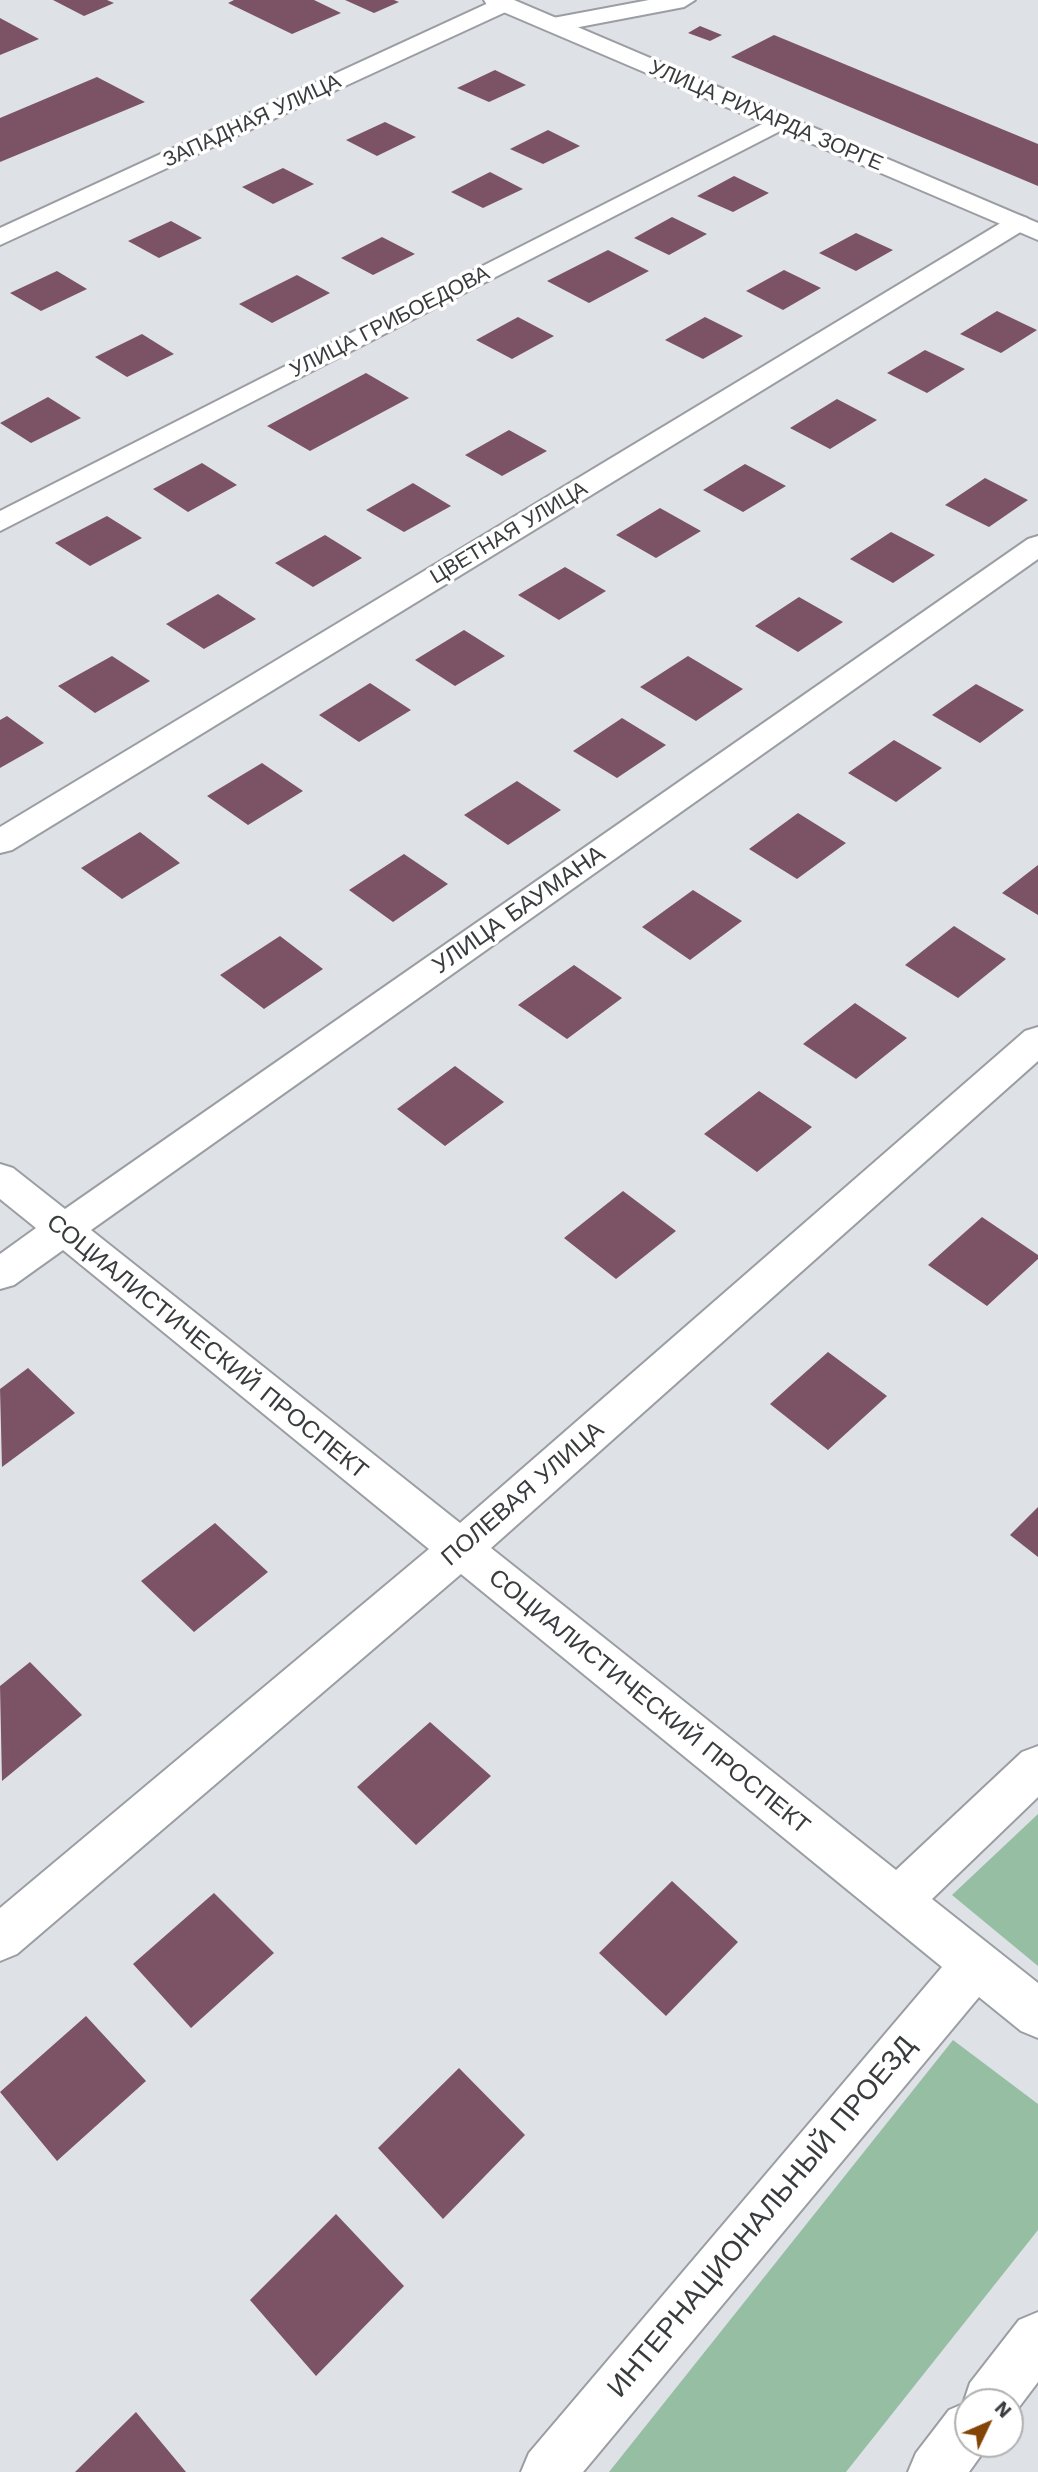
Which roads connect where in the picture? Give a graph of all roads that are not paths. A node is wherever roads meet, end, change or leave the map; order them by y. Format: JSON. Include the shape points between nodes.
{"nodes":[{"id":1,"x":684,"y":0,"type":"edge"},
{"id":2,"x":499,"y":2,"type":"edge"},
{"id":3,"x":553,"y":25,"type":"junction"},
{"id":4,"x":780,"y":122,"type":"junction"},
{"id":5,"x":1028,"y":228,"type":"edge"},
{"id":6,"x":0,"y":237,"type":"edge"},
{"id":7,"x":0,"y":522,"type":"edge"},
{"id":8,"x":1038,"y":545,"type":"edge"},
{"id":9,"x":0,"y":842,"type":"edge"},
{"id":10,"x":1038,"y":1040,"type":"edge"},
{"id":11,"x":0,"y":1178,"type":"edge"},
{"id":12,"x":62,"y":1231,"type":"junction"},
{"id":13,"x":0,"y":1274,"type":"edge"},
{"id":14,"x":459,"y":1550,"type":"junction"},
{"id":15,"x":1038,"y":1767,"type":"edge"},
{"id":16,"x":897,"y":1900,"type":"junction"},
{"id":17,"x":0,"y":1938,"type":"edge"},
{"id":18,"x":976,"y":1963,"type":"junction"},
{"id":19,"x":1038,"y":2014,"type":"edge"},
{"id":20,"x":1038,"y":2339,"type":"edge"},
{"id":21,"x":1000,"y":2388,"type":"edge"},
{"id":22,"x":954,"y":2447,"type":"edge"},
{"id":23,"x":548,"y":2472,"type":"edge"},
{"id":24,"x":935,"y":2472,"type":"edge"}],
"edges":[{"from":1,"to":3,"type":"street"},
{"from":2,"to":3,"type":"street","name":"УЛИЦА РИХАРДА ЗОРГЕ"},
{"from":2,"to":6,"type":"street","name":"ЗАПАДНАЯ УЛИЦА"},
{"from":3,"to":4,"type":"street","name":"УЛИЦА РИХАРДА ЗОРГЕ"},
{"from":4,"to":5,"type":"street","name":"УЛИЦА РИХАРДА ЗОРГЕ"},
{"from":4,"to":7,"type":"street","name":"УЛИЦА ГРИБОЕДОВА"},
{"from":5,"to":9,"type":"street","name":"ЦВЕТНАЯ УЛИЦА"},
{"from":8,"to":12,"type":"street","name":"УЛИЦА БАУМАНА"},
{"from":10,"to":14,"type":"street","name":"ПОЛЕВАЯ УЛИЦА"},
{"from":11,"to":12,"type":"street","name":"СОЦИАЛИСТИЧЕСКИЙ ПРОСПЕКТ"},
{"from":12,"to":13,"type":"street","name":"УЛИЦА БАУМАНА"},
{"from":12,"to":14,"type":"street","name":"СОЦИАЛИСТИЧЕСКИЙ ПРОСПЕКТ"},
{"from":14,"to":16,"type":"street","name":"СОЦИАЛИСТИЧЕСКИЙ ПРОСПЕКТ"},
{"from":14,"to":17,"type":"street","name":"ПОЛЕВАЯ УЛИЦА"},
{"from":15,"to":16,"type":"street"},
{"from":16,"to":18,"type":"street","name":"СОЦИАЛИСТИЧЕСКИЙ ПРОСПЕКТ"},
{"from":18,"to":19,"type":"street","name":"СОЦИАЛИСТИЧЕСКИЙ ПРОСПЕКТ"},
{"from":18,"to":23,"type":"street","name":"ИНТЕРНАЦИОНАЛЬНЫЙ ПРОЕЗД"},
{"from":20,"to":21,"type":"street"},
{"from":22,"to":24,"type":"street"}]}
